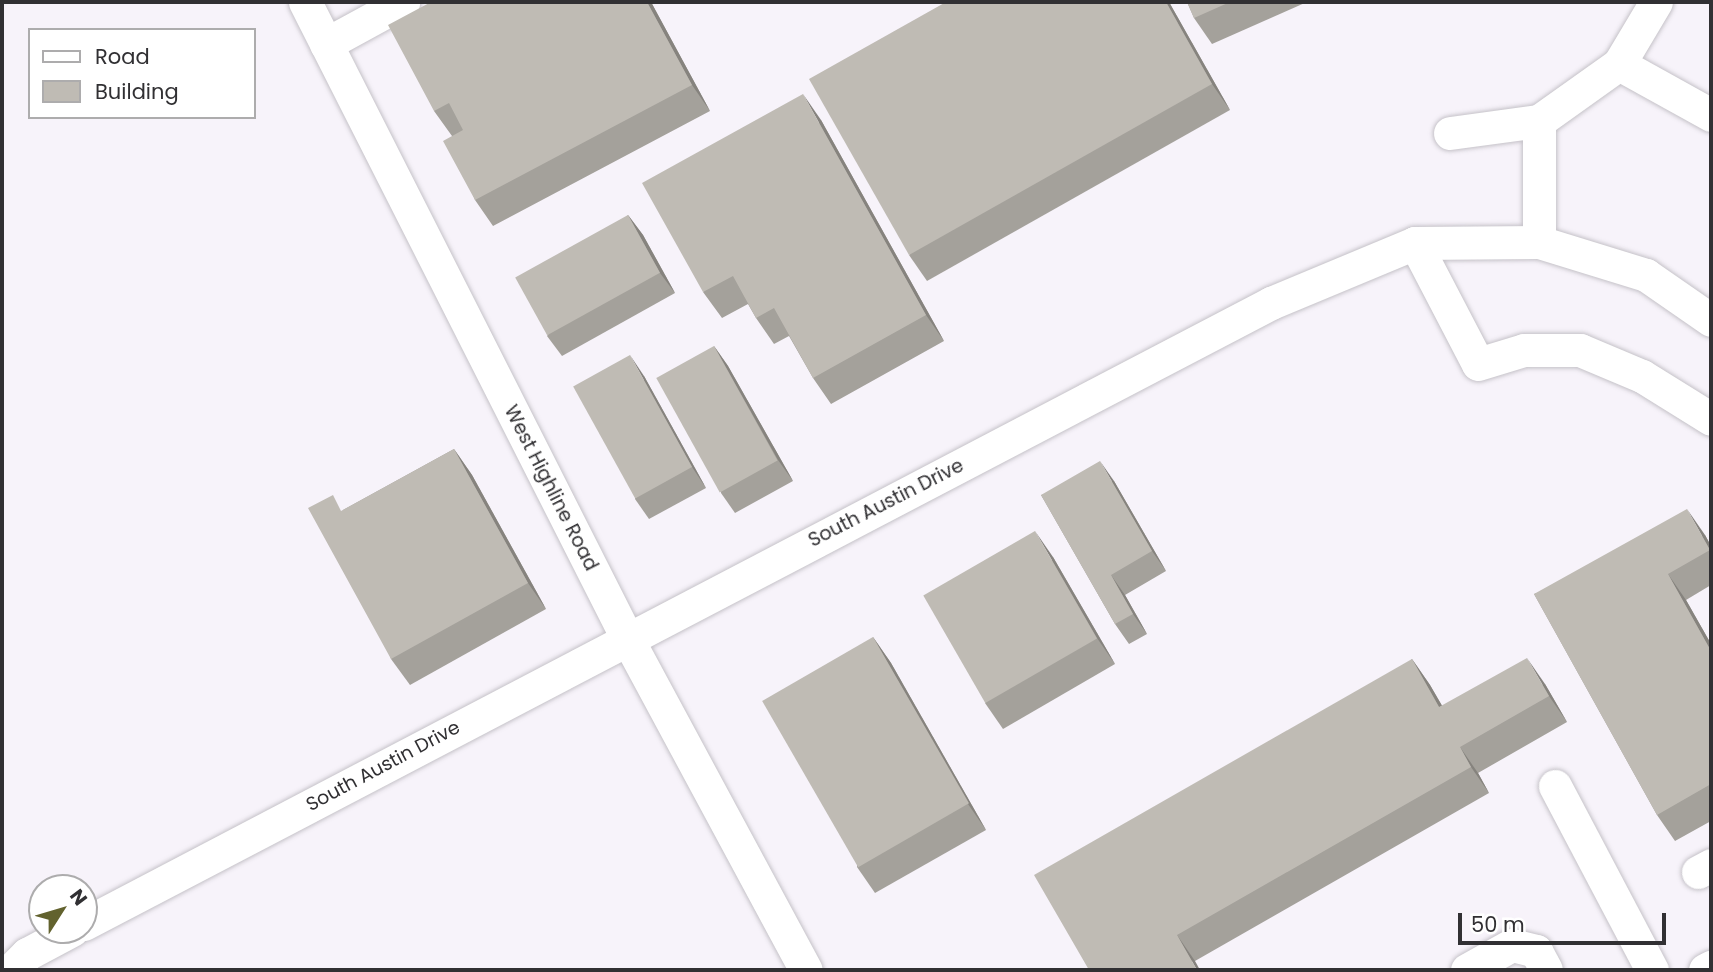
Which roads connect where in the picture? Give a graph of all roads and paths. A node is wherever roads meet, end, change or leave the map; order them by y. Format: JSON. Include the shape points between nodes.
{"nodes":[{"id":1,"x":305,"y":2,"type":"edge"},
{"id":2,"x":403,"y":2,"type":"edge"},
{"id":3,"x":1656,"y":2,"type":"edge"},
{"id":4,"x":326,"y":44,"type":"junction"},
{"id":5,"x":1619,"y":64,"type":"junction"},
{"id":6,"x":1711,"y":115,"type":"edge"},
{"id":7,"x":1539,"y":121,"type":"junction"},
{"id":8,"x":1450,"y":133,"type":"dead end"},
{"id":9,"x":1539,"y":242,"type":"junction"},
{"id":10,"x":1415,"y":243,"type":"junction"},
{"id":11,"x":1711,"y":320,"type":"edge"},
{"id":12,"x":1711,"y":419,"type":"edge"},
{"id":13,"x":627,"y":638,"type":"junction"},
{"id":14,"x":1555,"y":786,"type":"dead end"},
{"id":15,"x":98,"y":917,"type":"edge"},
{"id":16,"x":46,"y":944,"type":"edge"},
{"id":17,"x":1711,"y":967,"type":"edge"},
{"id":18,"x":11,"y":970,"type":"edge"},
{"id":19,"x":806,"y":970,"type":"edge"},
{"id":20,"x":1466,"y":970,"type":"edge"},
{"id":21,"x":1546,"y":970,"type":"edge"},
{"id":22,"x":1652,"y":970,"type":"edge"},
{"id":23,"x":1705,"y":970,"type":"edge"}],
"edges":[{"from":1,"to":4,"type":"street","name":"West Highline Road"},
{"from":2,"to":4,"type":"street"},
{"from":3,"to":5,"type":"street"},
{"from":4,"to":13,"type":"street","name":"West Highline Road"},
{"from":5,"to":6,"type":"street"},
{"from":5,"to":7,"type":"street"},
{"from":7,"to":8,"type":"street"},
{"from":7,"to":9,"type":"street"},
{"from":9,"to":10,"type":"street","name":"South Austin Drive"},
{"from":9,"to":11,"type":"street","name":"South Austin Drive","via":[[1646,275]]},
{"from":10,"to":12,"type":"street","via":[[1478,364],[1524,350],[1580,350],[1642,376]]},
{"from":10,"to":13,"type":"street","name":"South Austin Drive","via":[[1271,303]]},
{"from":13,"to":15,"type":"street","name":"South Austin Drive"},
{"from":13,"to":19,"type":"street","name":"West Highline Road"},
{"from":14,"to":22,"type":"street"},
{"from":16,"to":18,"type":"street"},
{"from":17,"to":23,"type":"street"},
{"from":20,"to":21,"type":"street","via":[[1512,945],[1536,951]]}]}
